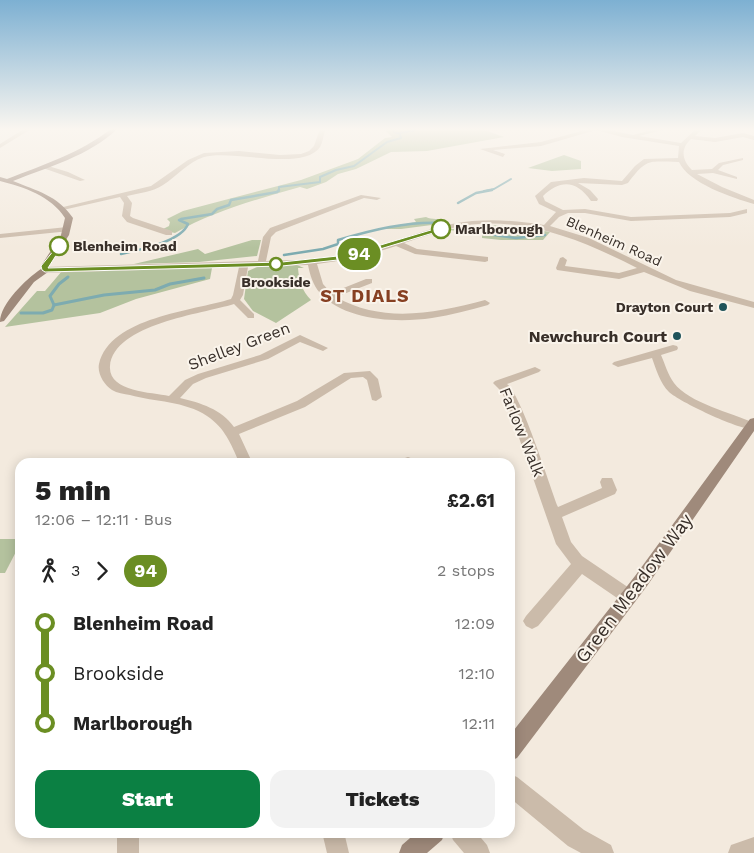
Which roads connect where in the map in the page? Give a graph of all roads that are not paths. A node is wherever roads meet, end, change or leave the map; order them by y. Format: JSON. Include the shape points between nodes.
{"nodes":[{"id":1,"x":40,"y":169,"type":"edge"},
{"id":2,"x":51,"y":169,"type":"edge"},
{"id":3,"x":180,"y":169,"type":"edge"},
{"id":4,"x":635,"y":169,"type":"edge"},
{"id":5,"x":688,"y":169,"type":"edge"},
{"id":6,"x":716,"y":169,"type":"edge"},
{"id":7,"x":714,"y":171,"type":"junction"},
{"id":8,"x":691,"y":172,"type":"junction"},
{"id":9,"x":736,"y":178,"type":"dead end"},
{"id":10,"x":0,"y":179,"type":"edge"},
{"id":11,"x":9,"y":180,"type":"junction"},
{"id":12,"x":82,"y":180,"type":"dead end"},
{"id":13,"x":570,"y":181,"type":"junction"},
{"id":14,"x":122,"y":196,"type":"junction"},
{"id":15,"x":596,"y":197,"type":"dead end"},
{"id":16,"x":377,"y":198,"type":"dead end"},
{"id":17,"x":753,"y":201,"type":"edge"},
{"id":18,"x":63,"y":208,"type":"junction"},
{"id":19,"x":744,"y":211,"type":"dead end"},
{"id":20,"x":562,"y":212,"type":"junction"},
{"id":21,"x":545,"y":228,"type":"junction"},
{"id":22,"x":67,"y":229,"type":"junction"},
{"id":23,"x":169,"y":233,"type":"dead end"},
{"id":24,"x":0,"y":236,"type":"edge"},
{"id":25,"x":397,"y":243,"type":"junction"},
{"id":26,"x":485,"y":259,"type":"dead end"},
{"id":27,"x":563,"y":260,"type":"dead end"},
{"id":28,"x":312,"y":262,"type":"junction"},
{"id":29,"x":244,"y":265,"type":"junction"},
{"id":30,"x":261,"y":265,"type":"junction"},
{"id":31,"x":643,"y":269,"type":"junction"},
{"id":32,"x":45,"y":270,"type":"junction"},
{"id":33,"x":577,"y":271,"type":"junction"},
{"id":34,"x":369,"y":281,"type":"dead end"},
{"id":35,"x":575,"y":282,"type":"dead end"},
{"id":36,"x":329,"y":297,"type":"junction"},
{"id":37,"x":234,"y":300,"type":"junction"},
{"id":38,"x":485,"y":303,"type":"dead end"},
{"id":39,"x":754,"y":305,"type":"edge"},
{"id":40,"x":388,"y":307,"type":"dead end"},
{"id":41,"x":373,"y":313,"type":"junction"},
{"id":42,"x":251,"y":316,"type":"dead end"},
{"id":43,"x":0,"y":319,"type":"edge"},
{"id":44,"x":323,"y":348,"type":"dead end"},
{"id":45,"x":673,"y":348,"type":"dead end"},
{"id":46,"x":655,"y":353,"type":"junction"},
{"id":47,"x":618,"y":364,"type":"dead end"},
{"id":48,"x":535,"y":370,"type":"dead end"},
{"id":49,"x":376,"y":397,"type":"dead end"},
{"id":50,"x":172,"y":399,"type":"junction"},
{"id":51,"x":753,"y":424,"type":"edge"},
{"id":52,"x":233,"y":432,"type":"junction"},
{"id":53,"x":244,"y":458,"type":"edge"},
{"id":54,"x":607,"y":482,"type":"dead end"},
{"id":55,"x":554,"y":516,"type":"junction"},
{"id":56,"x":581,"y":564,"type":"junction"},
{"id":57,"x":629,"y":597,"type":"junction"},
{"id":58,"x":532,"y":620,"type":"dead end"},
{"id":59,"x":515,"y":745,"type":"edge"},
{"id":60,"x":515,"y":788,"type":"edge"},
{"id":61,"x":128,"y":838,"type":"edge"},
{"id":62,"x":334,"y":838,"type":"edge"},
{"id":63,"x":427,"y":838,"type":"edge"},
{"id":64,"x":466,"y":838,"type":"edge"},
{"id":65,"x":754,"y":848,"type":"edge"},
{"id":66,"x":128,"y":853,"type":"edge"},
{"id":67,"x":338,"y":853,"type":"edge"},
{"id":68,"x":410,"y":853,"type":"edge"},
{"id":69,"x":479,"y":853,"type":"edge"},
{"id":70,"x":603,"y":853,"type":"edge"},
{"id":71,"x":739,"y":853,"type":"edge"}],
"edges":[{"from":1,"to":11,"type":"street"},
{"from":2,"to":12,"type":"street"},
{"from":3,"to":14,"type":"street","via":[[159,185]]},
{"from":4,"to":13,"type":"street","via":[[622,183]]},
{"from":5,"to":8,"type":"street"},
{"from":6,"to":7,"type":"street"},
{"from":7,"to":8,"type":"street"},
{"from":7,"to":9,"type":"street"},
{"from":8,"to":17,"type":"street","via":[[712,186]]},
{"from":10,"to":11,"type":"street"},
{"from":11,"to":18,"type":"street","via":[[51,197]]},
{"from":13,"to":15,"type":"street"},
{"from":13,"to":20,"type":"street","via":[[551,184],[540,196],[542,202]]},
{"from":14,"to":18,"type":"street"},
{"from":14,"to":23,"type":"street","via":[[128,203],[126,216],[130,220]]},
{"from":16,"to":30,"type":"street","via":[[363,196],[280,226],[267,237]]},
{"from":18,"to":22,"type":"street","via":[[69,218]]},
{"from":19,"to":20,"type":"street","via":[[728,216],[638,219],[585,211]]},
{"from":20,"to":21,"type":"street"},
{"from":21,"to":25,"type":"street","name":"Blenheim Road","via":[[468,223]]},
{"from":21,"to":31,"type":"street","name":"Blenheim Road","via":[[582,239]]},
{"from":22,"to":24,"type":"street"},
{"from":22,"to":32,"type":"street"},
{"from":25,"to":26,"type":"street","via":[[424,256],[470,261]]},
{"from":25,"to":28,"type":"street","name":"Blenheim Road","via":[[347,257]]},
{"from":27,"to":33,"type":"street","via":[[560,268]]},
{"from":28,"to":30,"type":"street","name":"Blenheim Road"},
{"from":28,"to":36,"type":"street","via":[[318,285]]},
{"from":29,"to":30,"type":"street","name":"Blenheim Road"},
{"from":29,"to":32,"type":"street","name":"Blenheim Road"},
{"from":29,"to":37,"type":"street"},
{"from":31,"to":33,"type":"street","via":[[619,276]]},
{"from":31,"to":39,"type":"street","name":"Blenheim Road","via":[[695,290]]},
{"from":32,"to":43,"type":"street","via":[[31,280]]},
{"from":33,"to":35,"type":"street"},
{"from":34,"to":36,"type":"street"},
{"from":36,"to":41,"type":"street","via":[[347,307]]},
{"from":37,"to":42,"type":"street"},
{"from":37,"to":50,"type":"street","via":[[138,328],[117,341],[110,350],[104,364],[108,382],[132,393]]},
{"from":38,"to":41,"type":"street","via":[[422,317]]},
{"from":40,"to":41,"type":"street"},
{"from":44,"to":50,"type":"street","name":"Shelley Green","via":[[300,338],[264,357],[189,382]]},
{"from":45,"to":46,"type":"street"},
{"from":46,"to":47,"type":"street"},
{"from":46,"to":51,"type":"street","via":[[675,390],[701,405]]},
{"from":48,"to":55,"type":"street","name":"Farlow Walk","via":[[499,383],[515,409]]},
{"from":49,"to":52,"type":"street","via":[[372,379],[366,373],[348,375],[301,404]]},
{"from":50,"to":52,"type":"street","via":[[207,410]]},
{"from":51,"to":57,"type":"street","name":"Green Meadow Way"},
{"from":52,"to":53,"type":"street"},
{"from":54,"to":55,"type":"street","via":[[610,490]]},
{"from":55,"to":56,"type":"street","name":"Farlow Walk","via":[[564,544]]},
{"from":56,"to":57,"type":"street","name":"Farlow Walk"},
{"from":56,"to":58,"type":"street"},
{"from":57,"to":59,"type":"street","name":"Green Meadow Way"},
{"from":60,"to":70,"type":"street","via":[[576,838]]},
{"from":61,"to":66,"type":"street"},
{"from":62,"to":67,"type":"street"},
{"from":63,"to":68,"type":"street"},
{"from":64,"to":69,"type":"street"},
{"from":65,"to":71,"type":"street"}]}
